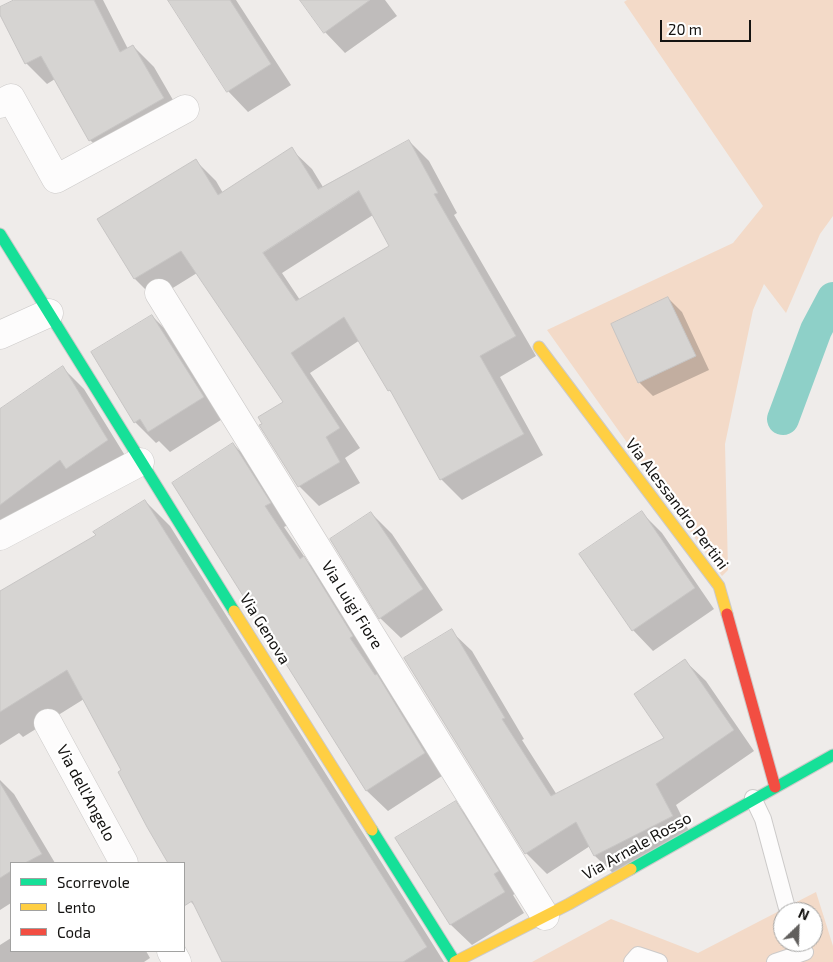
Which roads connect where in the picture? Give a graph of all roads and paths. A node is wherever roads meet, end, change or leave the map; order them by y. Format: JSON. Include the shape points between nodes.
{"nodes":[{"id":1,"x":0,"y":104,"type":"edge"},
{"id":2,"x":185,"y":109,"type":"dead end"},
{"id":3,"x":0,"y":234,"type":"edge"},
{"id":4,"x":159,"y":293,"type":"dead end"},
{"id":5,"x":49,"y":313,"type":"junction"},
{"id":6,"x":0,"y":335,"type":"edge"},
{"id":7,"x":539,"y":347,"type":"dead end"},
{"id":8,"x":140,"y":462,"type":"junction"},
{"id":9,"x":0,"y":536,"type":"edge"},
{"id":10,"x":48,"y":723,"type":"dead end"},
{"id":11,"x":833,"y":755,"type":"edge"},
{"id":12,"x":775,"y":787,"type":"junction"},
{"id":13,"x":753,"y":798,"type":"junction"},
{"id":14,"x":123,"y":862,"type":"edge"},
{"id":15,"x":785,"y":902,"type":"edge"},
{"id":16,"x":545,"y":916,"type":"junction"},
{"id":17,"x":805,"y":952,"type":"edge"},
{"id":18,"x":455,"y":962,"type":"edge"},
{"id":19,"x":632,"y":962,"type":"edge"},
{"id":20,"x":659,"y":962,"type":"edge"},
{"id":21,"x":775,"y":962,"type":"edge"}],
"edges":[{"from":1,"to":2,"type":"street","via":[[11,98],[56,179]]},
{"from":3,"to":5,"type":"street","name":"Via Genova"},
{"from":4,"to":16,"type":"street","name":"Via Luigi Fiore"},
{"from":5,"to":6,"type":"street"},
{"from":5,"to":8,"type":"street","name":"Via Genova"},
{"from":7,"to":12,"type":"street","name":"Via Alessandro Pertini","via":[[719,586]]},
{"from":8,"to":9,"type":"street"},
{"from":8,"to":18,"type":"street","name":"Via Genova"},
{"from":10,"to":14,"type":"street","name":"Via dell'Angelo"},
{"from":11,"to":12,"type":"street","name":"Via Arnale Rosso"},
{"from":12,"to":13,"type":"street","name":"Via Arnale Rosso"},
{"from":13,"to":15,"type":"lane","via":[[764,820]]},
{"from":13,"to":16,"type":"street","name":"Via Arnale Rosso"},
{"from":16,"to":18,"type":"street","name":"Via Arnale Rosso"},
{"from":17,"to":21,"type":"lane"},
{"from":19,"to":20,"type":"lane","via":[[638,954]]}]}
